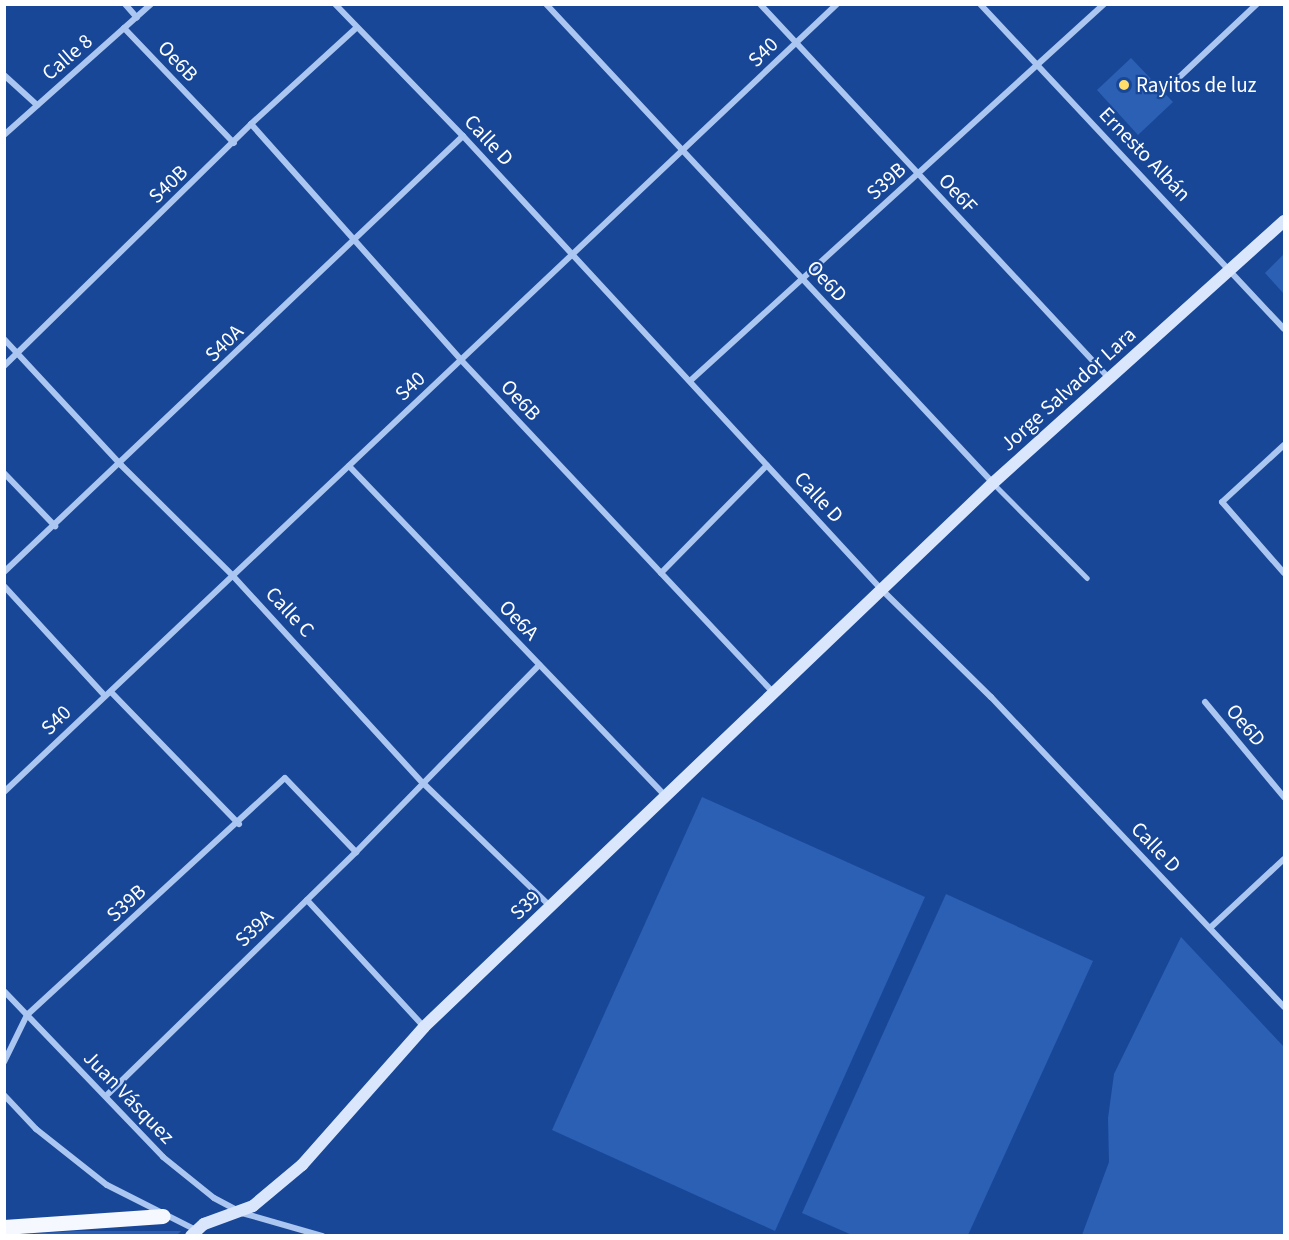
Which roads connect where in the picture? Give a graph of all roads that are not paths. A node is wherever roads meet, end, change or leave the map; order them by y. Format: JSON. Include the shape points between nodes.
{"nodes":[{"id":1,"x":125,"y":4,"type":"edge"},
{"id":2,"x":151,"y":4,"type":"edge"},
{"id":3,"x":335,"y":4,"type":"edge"},
{"id":4,"x":546,"y":4,"type":"edge"},
{"id":5,"x":760,"y":4,"type":"edge"},
{"id":6,"x":837,"y":4,"type":"edge"},
{"id":7,"x":980,"y":4,"type":"edge"},
{"id":8,"x":1104,"y":4,"type":"edge"},
{"id":9,"x":1257,"y":4,"type":"edge"},
{"id":10,"x":137,"y":18,"type":"junction"},
{"id":11,"x":124,"y":28,"type":"junction"},
{"id":12,"x":356,"y":28,"type":"junction"},
{"id":13,"x":796,"y":43,"type":"junction"},
{"id":14,"x":1038,"y":66,"type":"junction"},
{"id":15,"x":4,"y":75,"type":"edge"},
{"id":16,"x":1172,"y":84,"type":"dead end"},
{"id":17,"x":37,"y":105,"type":"junction"},
{"id":18,"x":251,"y":124,"type":"junction"},
{"id":19,"x":4,"y":135,"type":"edge"},
{"id":20,"x":463,"y":136,"type":"junction"},
{"id":21,"x":234,"y":143,"type":"junction"},
{"id":22,"x":683,"y":151,"type":"junction"},
{"id":23,"x":918,"y":175,"type":"junction"},
{"id":24,"x":1284,"y":221,"type":"edge"},
{"id":25,"x":356,"y":240,"type":"junction"},
{"id":26,"x":573,"y":254,"type":"junction"},
{"id":27,"x":1231,"y":269,"type":"junction"},
{"id":28,"x":802,"y":279,"type":"junction"},
{"id":29,"x":1284,"y":329,"type":"edge"},
{"id":30,"x":4,"y":339,"type":"edge"},
{"id":31,"x":18,"y":353,"type":"junction"},
{"id":32,"x":462,"y":360,"type":"junction"},
{"id":33,"x":4,"y":366,"type":"edge"},
{"id":34,"x":1108,"y":376,"type":"junction"},
{"id":35,"x":690,"y":381,"type":"junction"},
{"id":36,"x":1284,"y":445,"type":"edge"},
{"id":37,"x":121,"y":465,"type":"junction"},
{"id":38,"x":767,"y":465,"type":"junction"},
{"id":39,"x":349,"y":466,"type":"junction"},
{"id":40,"x":4,"y":472,"type":"edge"},
{"id":41,"x":993,"y":483,"type":"junction"},
{"id":42,"x":55,"y":525,"type":"junction"},
{"id":43,"x":4,"y":572,"type":"edge"},
{"id":44,"x":661,"y":573,"type":"junction"},
{"id":45,"x":1284,"y":573,"type":"edge"},
{"id":46,"x":233,"y":576,"type":"junction"},
{"id":47,"x":1087,"y":578,"type":"dead end"},
{"id":48,"x":4,"y":586,"type":"edge"},
{"id":49,"x":882,"y":590,"type":"junction"},
{"id":50,"x":539,"y":665,"type":"junction"},
{"id":51,"x":774,"y":693,"type":"junction"},
{"id":52,"x":108,"y":694,"type":"junction"},
{"id":53,"x":1205,"y":702,"type":"dead end"},
{"id":54,"x":423,"y":783,"type":"junction"},
{"id":55,"x":4,"y":792,"type":"edge"},
{"id":56,"x":665,"y":796,"type":"junction"},
{"id":57,"x":1284,"y":796,"type":"edge"},
{"id":58,"x":239,"y":824,"type":"junction"},
{"id":59,"x":356,"y":852,"type":"junction"},
{"id":60,"x":1284,"y":860,"type":"edge"},
{"id":61,"x":307,"y":900,"type":"junction"},
{"id":62,"x":552,"y":908,"type":"junction"},
{"id":63,"x":1210,"y":928,"type":"junction"},
{"id":64,"x":4,"y":991,"type":"edge"},
{"id":65,"x":1284,"y":1007,"type":"edge"},
{"id":66,"x":27,"y":1016,"type":"junction"},
{"id":67,"x":424,"y":1027,"type":"junction"},
{"id":68,"x":4,"y":1062,"type":"edge"},
{"id":69,"x":4,"y":1095,"type":"edge"},
{"id":70,"x":106,"y":1096,"type":"junction"},
{"id":71,"x":242,"y":1213,"type":"junction"},
{"id":72,"x":163,"y":1215,"type":"junction"},
{"id":73,"x":4,"y":1227,"type":"edge"},
{"id":74,"x":193,"y":1233,"type":"edge"},
{"id":75,"x":322,"y":1236,"type":"edge"}],
"edges":[{"from":1,"to":10,"type":"street"},
{"from":2,"to":10,"type":"street","name":"Calle 8"},
{"from":3,"to":12,"type":"street","name":"Calle D"},
{"from":4,"to":22,"type":"street","name":"Oe6D"},
{"from":5,"to":13,"type":"street","name":"Oe6F"},
{"from":6,"to":13,"type":"street","name":"S40"},
{"from":7,"to":14,"type":"street","name":"Ernesto Albán"},
{"from":8,"to":14,"type":"street","name":"S39B"},
{"from":9,"to":16,"type":"street"},
{"from":10,"to":11,"type":"street","name":"Calle 8"},
{"from":11,"to":17,"type":"street","name":"Calle 8"},
{"from":11,"to":21,"type":"street","name":"Oe6B"},
{"from":12,"to":18,"type":"street","name":"S40B"},
{"from":12,"to":20,"type":"street","name":"Calle D"},
{"from":13,"to":22,"type":"street","name":"S40"},
{"from":13,"to":23,"type":"street","name":"Oe6F"},
{"from":14,"to":23,"type":"street","name":"S39B"},
{"from":14,"to":27,"type":"street","name":"Ernesto Albán"},
{"from":15,"to":17,"type":"street"},
{"from":17,"to":19,"type":"street","name":"Calle 8"},
{"from":18,"to":21,"type":"street","name":"S40B"},
{"from":18,"to":25,"type":"street","name":"Oe6B"},
{"from":20,"to":25,"type":"street","name":"S40A"},
{"from":20,"to":26,"type":"street","name":"Calle D"},
{"from":21,"to":31,"type":"street","name":"S40B"},
{"from":22,"to":26,"type":"street","name":"S40"},
{"from":22,"to":28,"type":"street","name":"Oe6D"},
{"from":23,"to":28,"type":"street","name":"S39B"},
{"from":23,"to":34,"type":"street","name":"Oe6F"},
{"from":24,"to":27,"type":"street","name":"Jorge Salvador Lara"},
{"from":25,"to":32,"type":"street","name":"Oe6B"},
{"from":25,"to":37,"type":"street","name":"S40A"},
{"from":26,"to":32,"type":"street","name":"S40"},
{"from":26,"to":35,"type":"street","name":"Calle D"},
{"from":27,"to":29,"type":"street","name":"Ernesto Albán"},
{"from":27,"to":34,"type":"street","name":"Jorge Salvador Lara"},
{"from":28,"to":35,"type":"street","name":"S39B"},
{"from":28,"to":41,"type":"street","name":"Oe6D"},
{"from":30,"to":31,"type":"street","name":"Calle C"},
{"from":31,"to":33,"type":"street","name":"S40B"},
{"from":31,"to":37,"type":"street","name":"Calle C"},
{"from":32,"to":39,"type":"street","name":"S40"},
{"from":32,"to":44,"type":"street","name":"Oe6B"},
{"from":34,"to":41,"type":"street","name":"Jorge Salvador Lara"},
{"from":35,"to":38,"type":"street","name":"Calle D"},
{"from":36,"to":45,"type":"street","via":[[1222,502]]},
{"from":37,"to":42,"type":"street","name":"S40A"},
{"from":37,"to":46,"type":"street","name":"Calle C"},
{"from":38,"to":44,"type":"street"},
{"from":38,"to":49,"type":"street","name":"Calle D"},
{"from":39,"to":46,"type":"street","name":"S40"},
{"from":39,"to":50,"type":"street","name":"Oe6A"},
{"from":40,"to":42,"type":"street"},
{"from":41,"to":47,"type":"lane","name":"Oe6D"},
{"from":41,"to":49,"type":"street","name":"Jorge Salvador Lara"},
{"from":42,"to":43,"type":"street","name":"S40A"},
{"from":44,"to":51,"type":"street","name":"Oe6B"},
{"from":46,"to":52,"type":"street","name":"S40"},
{"from":46,"to":54,"type":"street","name":"Calle C"},
{"from":48,"to":52,"type":"street"},
{"from":49,"to":51,"type":"street","name":"S39"},
{"from":49,"to":63,"type":"street","name":"Calle D","via":[[991,697]]},
{"from":50,"to":54,"type":"street","name":"S39A"},
{"from":50,"to":56,"type":"street","name":"Oe6A"},
{"from":51,"to":56,"type":"street","name":"S39"},
{"from":52,"to":55,"type":"street","name":"S40"},
{"from":52,"to":58,"type":"street"},
{"from":53,"to":57,"type":"street","name":"Oe6D"},
{"from":54,"to":59,"type":"street","name":"S39A"},
{"from":54,"to":62,"type":"street","name":"Calle C"},
{"from":56,"to":62,"type":"street","name":"S39"},
{"from":58,"to":59,"type":"street","name":"S39B","via":[[285,778]]},
{"from":58,"to":66,"type":"street","name":"S39B"},
{"from":59,"to":61,"type":"street","name":"S39A"},
{"from":60,"to":63,"type":"street"},
{"from":61,"to":67,"type":"street"},
{"from":61,"to":70,"type":"street","name":"S39A"},
{"from":62,"to":67,"type":"street","name":"S39"},
{"from":63,"to":65,"type":"street","name":"Calle D"},
{"from":64,"to":66,"type":"street","name":"Juan Vásquez"},
{"from":66,"to":68,"type":"street","name":"S39B"},
{"from":66,"to":70,"type":"street","name":"Juan Vásquez"},
{"from":67,"to":71,"type":"street","name":"S39","via":[[302,1165],[265,1199]]},
{"from":69,"to":72,"type":"street","via":[[36,1129],[107,1185]]},
{"from":70,"to":71,"type":"street","name":"Juan Vásquez","via":[[163,1157],[214,1198]]},
{"from":71,"to":74,"type":"street","name":"S39"},
{"from":71,"to":75,"type":"street","name":"Juan Vásquez"},
{"from":72,"to":73,"type":"main road"},
{"from":72,"to":74,"type":"street"}]}
